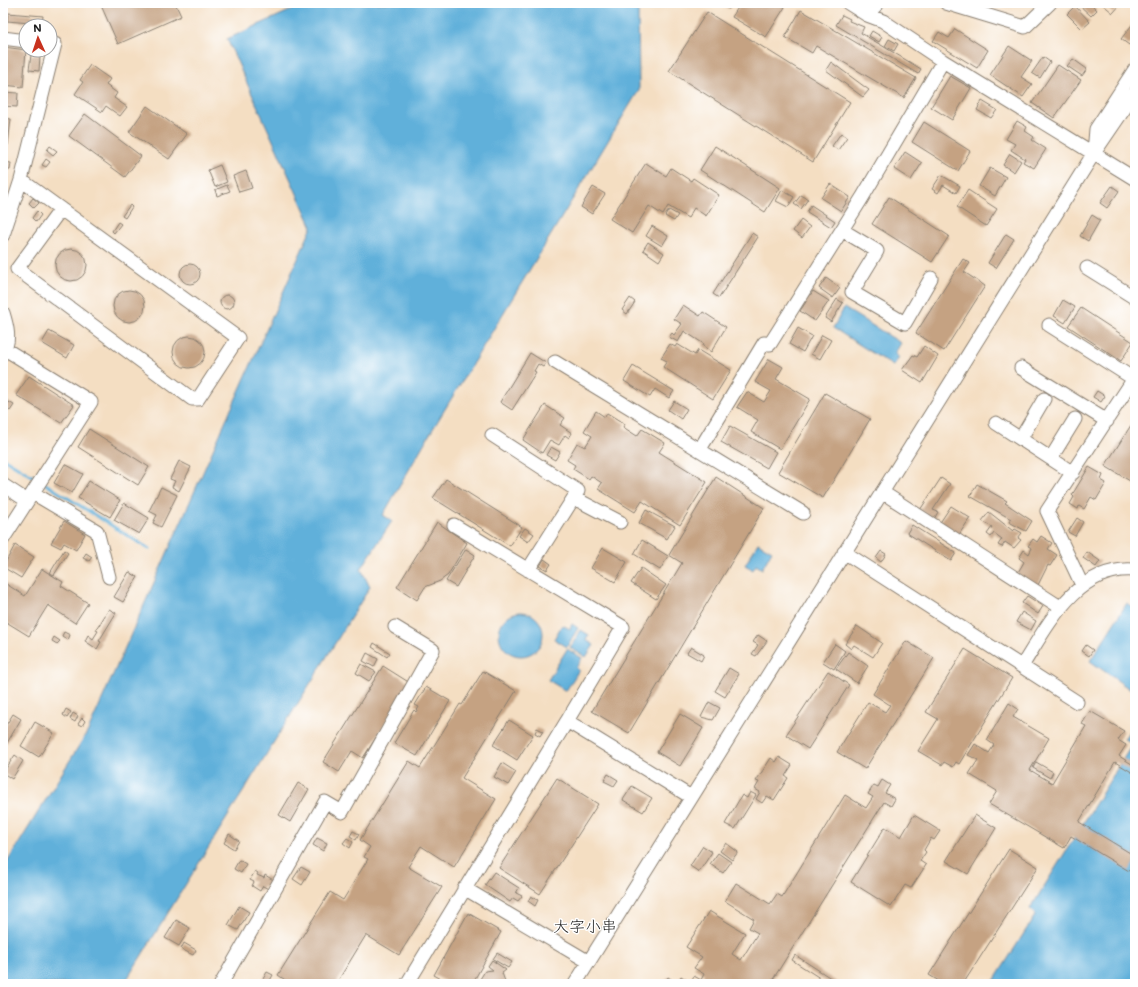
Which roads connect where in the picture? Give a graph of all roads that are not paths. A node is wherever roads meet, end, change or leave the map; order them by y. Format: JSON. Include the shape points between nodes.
{"nodes":[{"id":1,"x":848,"y":3,"type":"edge"},
{"id":2,"x":878,"y":3,"type":"edge"},
{"id":3,"x":946,"y":3,"type":"edge"},
{"id":4,"x":1050,"y":3,"type":"edge"},
{"id":5,"x":867,"y":15,"type":"junction"},
{"id":6,"x":3,"y":38,"type":"edge"},
{"id":7,"x":18,"y":40,"type":"edge"},
{"id":8,"x":52,"y":58,"type":"edge"},
{"id":9,"x":943,"y":61,"type":"junction"},
{"id":10,"x":1135,"y":69,"type":"edge"},
{"id":11,"x":1135,"y":93,"type":"edge"},
{"id":12,"x":1094,"y":153,"type":"junction"},
{"id":13,"x":1135,"y":179,"type":"edge"},
{"id":14,"x":21,"y":180,"type":"junction"},
{"id":15,"x":61,"y":209,"type":"junction"},
{"id":16,"x":6,"y":219,"type":"edge"},
{"id":17,"x":842,"y":230,"type":"junction"},
{"id":18,"x":3,"y":235,"type":"edge"},
{"id":19,"x":1087,"y":268,"type":"dead end"},
{"id":20,"x":931,"y":278,"type":"dead end"},
{"id":21,"x":1135,"y":298,"type":"edge"},
{"id":22,"x":3,"y":313,"type":"edge"},
{"id":23,"x":1049,"y":325,"type":"dead end"},
{"id":24,"x":4,"y":351,"type":"edge"},
{"id":25,"x":555,"y":362,"type":"dead end"},
{"id":26,"x":1021,"y":368,"type":"dead end"},
{"id":27,"x":1134,"y":378,"type":"edge"},
{"id":28,"x":1044,"y":399,"type":"dead end"},
{"id":29,"x":1075,"y":419,"type":"dead end"},
{"id":30,"x":1107,"y":420,"type":"junction"},
{"id":31,"x":996,"y":424,"type":"dead end"},
{"id":32,"x":492,"y":435,"type":"dead end"},
{"id":33,"x":1021,"y":438,"type":"junction"},
{"id":34,"x":700,"y":449,"type":"junction"},
{"id":35,"x":1051,"y":458,"type":"junction"},
{"id":36,"x":1073,"y":472,"type":"junction"},
{"id":37,"x":3,"y":485,"type":"edge"},
{"id":38,"x":882,"y":492,"type":"junction"},
{"id":39,"x":32,"y":493,"type":"junction"},
{"id":40,"x":574,"y":498,"type":"junction"},
{"id":41,"x":803,"y":513,"type":"dead end"},
{"id":42,"x":620,"y":522,"type":"dead end"},
{"id":43,"x":454,"y":525,"type":"dead end"},
{"id":44,"x":3,"y":539,"type":"edge"},
{"id":45,"x":844,"y":552,"type":"junction"},
{"id":46,"x":528,"y":570,"type":"junction"},
{"id":47,"x":1135,"y":570,"type":"edge"},
{"id":48,"x":110,"y":577,"type":"dead end"},
{"id":49,"x":1082,"y":585,"type":"junction"},
{"id":50,"x":1060,"y":607,"type":"junction"},
{"id":51,"x":395,"y":627,"type":"dead end"},
{"id":52,"x":1022,"y":666,"type":"junction"},
{"id":53,"x":1077,"y":702,"type":"dead end"},
{"id":54,"x":567,"y":721,"type":"junction"},
{"id":55,"x":691,"y":797,"type":"junction"},
{"id":56,"x":464,"y":888,"type":"junction"},
{"id":57,"x":589,"y":962,"type":"junction"},
{"id":58,"x":221,"y":984,"type":"edge"},
{"id":59,"x":407,"y":984,"type":"edge"},
{"id":60,"x":575,"y":984,"type":"edge"}],
"edges":[{"from":1,"to":5,"type":"lane"},
{"from":2,"to":5,"type":"lane"},
{"from":3,"to":4,"type":"lane","via":[[1025,27]]},
{"from":5,"to":9,"type":"lane","via":[[883,21]]},
{"from":6,"to":7,"type":"lane"},
{"from":8,"to":14,"type":"lane"},
{"from":9,"to":12,"type":"lane"},
{"from":9,"to":17,"type":"lane"},
{"from":10,"to":12,"type":"lane","via":[[1096,129]]},
{"from":11,"to":12,"type":"lane"},
{"from":12,"to":13,"type":"lane"},
{"from":12,"to":38,"type":"lane"},
{"from":14,"to":15,"type":"lane"},
{"from":14,"to":16,"type":"lane"},
{"from":15,"to":15,"type":"lane","via":[[238,338],[198,399],[192,399],[17,269]]},
{"from":16,"to":18,"type":"lane"},
{"from":17,"to":20,"type":"lane","via":[[877,251],[852,292],[905,323]]},
{"from":17,"to":34,"type":"lane","via":[[770,344],[764,343]]},
{"from":19,"to":21,"type":"lane"},
{"from":22,"to":24,"type":"lane","via":[[8,330]]},
{"from":23,"to":27,"type":"lane"},
{"from":24,"to":39,"type":"lane","via":[[90,402]]},
{"from":25,"to":34,"type":"lane"},
{"from":26,"to":30,"type":"lane"},
{"from":27,"to":30,"type":"lane"},
{"from":28,"to":33,"type":"lane"},
{"from":29,"to":35,"type":"lane"},
{"from":30,"to":36,"type":"lane"},
{"from":31,"to":33,"type":"lane"},
{"from":32,"to":40,"type":"lane","via":[[578,492]]},
{"from":33,"to":35,"type":"lane"},
{"from":34,"to":41,"type":"lane"},
{"from":35,"to":36,"type":"lane"},
{"from":36,"to":49,"type":"lane","via":[[1047,511]]},
{"from":37,"to":39,"type":"lane"},
{"from":38,"to":45,"type":"lane"},
{"from":38,"to":50,"type":"lane"},
{"from":39,"to":44,"type":"lane"},
{"from":39,"to":48,"type":"lane","via":[[97,530]]},
{"from":40,"to":42,"type":"lane"},
{"from":40,"to":46,"type":"lane"},
{"from":43,"to":46,"type":"lane"},
{"from":45,"to":52,"type":"lane"},
{"from":45,"to":55,"type":"lane"},
{"from":46,"to":54,"type":"lane","via":[[623,627]]},
{"from":47,"to":49,"type":"lane","via":[[1105,575]]},
{"from":49,"to":50,"type":"lane"},
{"from":50,"to":52,"type":"lane"},
{"from":51,"to":58,"type":"lane","via":[[433,650],[342,812],[325,802]]},
{"from":52,"to":53,"type":"lane"},
{"from":54,"to":55,"type":"lane"},
{"from":54,"to":56,"type":"lane"},
{"from":55,"to":57,"type":"lane"},
{"from":56,"to":57,"type":"lane"},
{"from":56,"to":59,"type":"lane"},
{"from":57,"to":60,"type":"lane"}]}
